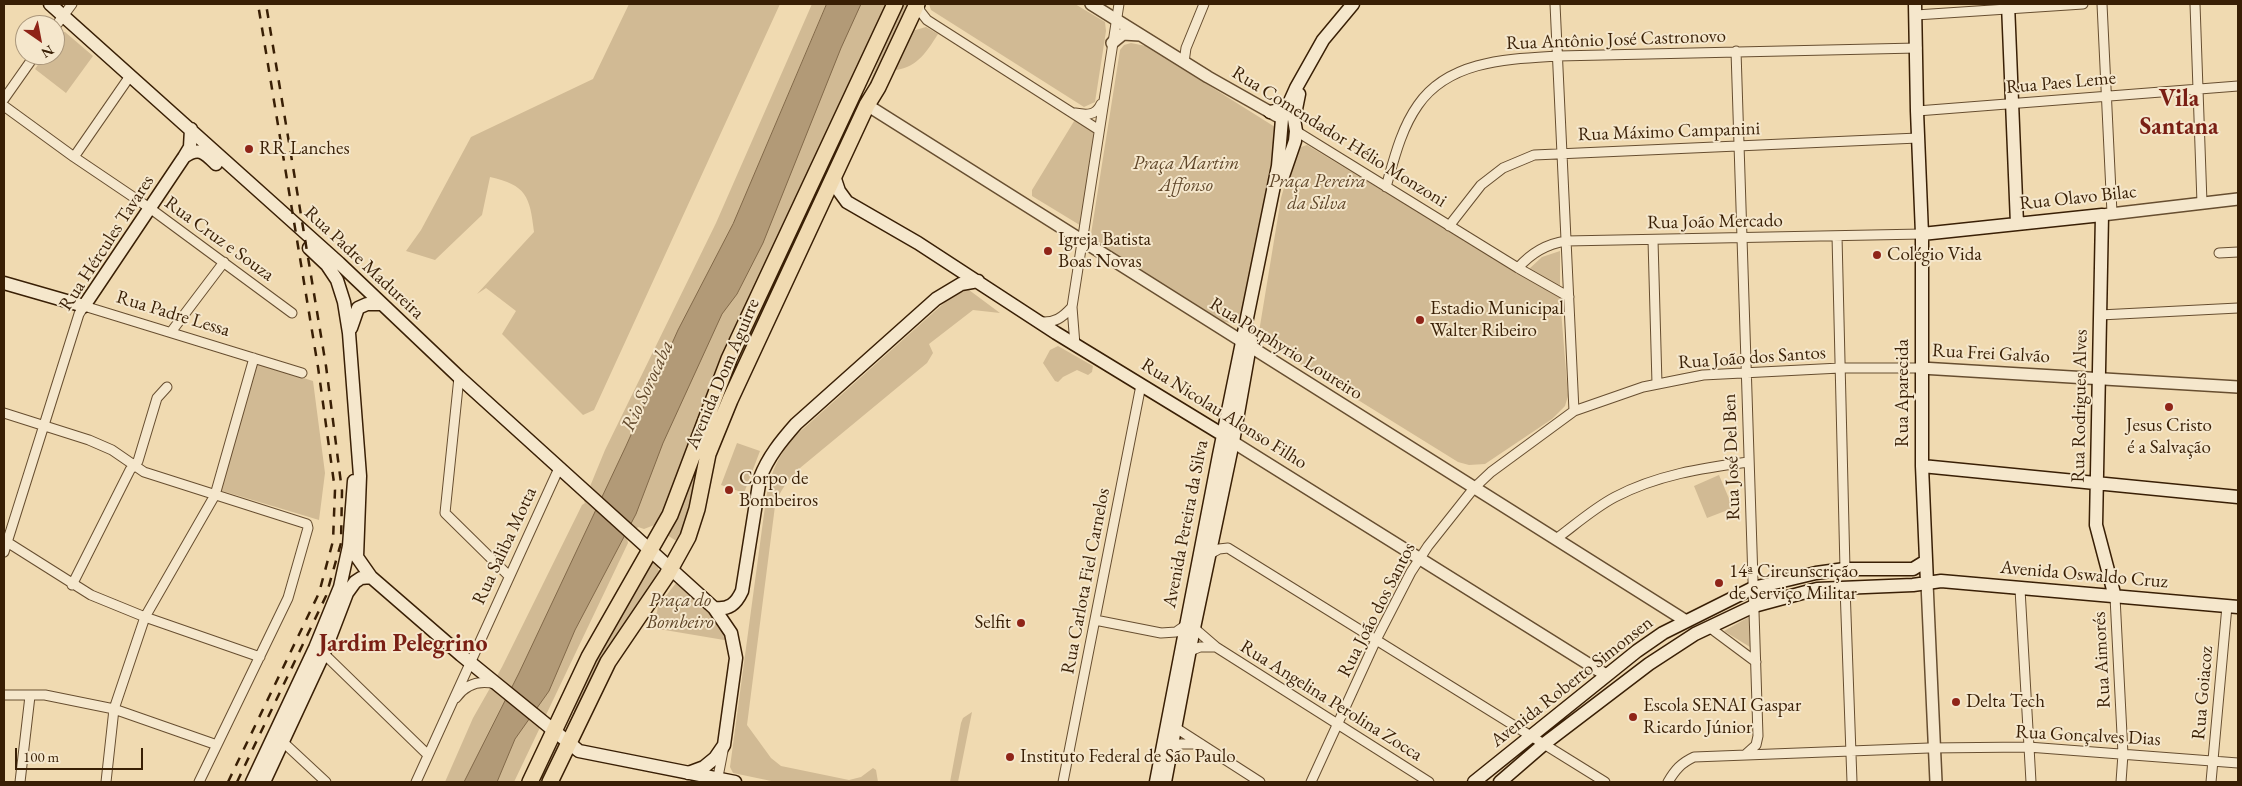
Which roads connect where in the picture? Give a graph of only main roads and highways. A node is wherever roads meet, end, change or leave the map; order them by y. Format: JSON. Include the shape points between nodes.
{"nodes":[{"id":1,"x":50,"y":4,"type":"edge"},
{"id":2,"x":895,"y":4,"type":"edge"},
{"id":3,"x":918,"y":4,"type":"edge"},
{"id":4,"x":1352,"y":4,"type":"edge"},
{"id":5,"x":2008,"y":6,"type":"edge"},
{"id":6,"x":1916,"y":10,"type":"edge"},
{"id":7,"x":886,"y":22,"type":"junction"},
{"id":8,"x":1305,"y":72,"type":"junction"},
{"id":9,"x":1290,"y":102,"type":"junction"},
{"id":10,"x":867,"y":105,"type":"junction"},
{"id":11,"x":1270,"y":112,"type":"road end"},
{"id":12,"x":191,"y":129,"type":"junction"},
{"id":13,"x":184,"y":157,"type":"junction"},
{"id":14,"x":834,"y":176,"type":"junction"},
{"id":15,"x":2107,"y":214,"type":"joint"},
{"id":16,"x":2017,"y":224,"type":"junction"},
{"id":17,"x":1922,"y":234,"type":"junction"},
{"id":18,"x":978,"y":281,"type":"junction"},
{"id":19,"x":4,"y":283,"type":"edge"},
{"id":20,"x":381,"y":304,"type":"junction"},
{"id":21,"x":84,"y":306,"type":"joint"},
{"id":22,"x":350,"y":333,"type":"junction"},
{"id":23,"x":1246,"y":345,"type":"junction"},
{"id":24,"x":1227,"y":417,"type":"junction"},
{"id":25,"x":1207,"y":425,"type":"junction"},
{"id":26,"x":1228,"y":438,"type":"junction"},
{"id":27,"x":358,"y":458,"type":"junction"},
{"id":28,"x":1922,"y":466,"type":"junction"},
{"id":29,"x":2096,"y":483,"type":"junction"},
{"id":30,"x":2238,"y":497,"type":"edge"},
{"id":31,"x":648,"y":547,"type":"junction"},
{"id":32,"x":1926,"y":561,"type":"junction"},
{"id":33,"x":672,"y":568,"type":"junction"},
{"id":34,"x":371,"y":577,"type":"junction"},
{"id":35,"x":1928,"y":583,"type":"junction"},
{"id":36,"x":2116,"y":597,"type":"junction"},
{"id":37,"x":2233,"y":606,"type":"edge"},
{"id":38,"x":714,"y":608,"type":"junction"},
{"id":39,"x":1190,"y":626,"type":"junction"},
{"id":40,"x":1186,"y":648,"type":"junction"},
{"id":41,"x":319,"y":650,"type":"junction"},
{"id":42,"x":549,"y":728,"type":"junction"},
{"id":43,"x":568,"y":744,"type":"junction"},
{"id":44,"x":688,"y":773,"type":"junction"},
{"id":45,"x":717,"y":780,"type":"edge"},
{"id":46,"x":252,"y":782,"type":"edge"},
{"id":47,"x":264,"y":782,"type":"edge"},
{"id":48,"x":530,"y":782,"type":"edge"},
{"id":49,"x":550,"y":782,"type":"edge"},
{"id":50,"x":735,"y":782,"type":"edge"},
{"id":51,"x":1156,"y":782,"type":"edge"},
{"id":52,"x":1165,"y":782,"type":"edge"},
{"id":53,"x":1474,"y":782,"type":"edge"},
{"id":54,"x":1500,"y":782,"type":"edge"}],
"edges":[{"from":1,"to":12,"type":"main road","name":"Rua Padre Madureira"},
{"from":2,"to":7,"type":"highway","name":"Avenida Dom Aguirre"},
{"from":3,"to":10,"type":"highway","name":"Avenida Dom Aguirre"},
{"from":4,"to":8,"type":"main road","name":"Avenida Pereira da Silva","via":[[1323,40]]},
{"from":5,"to":16,"type":"main road"},
{"from":6,"to":17,"type":"main road","name":"Rua Aparecida"},
{"from":7,"to":10,"type":"highway","via":[[862,96]]},
{"from":7,"to":31,"type":"highway","name":"Avenida Dom Aguirre","via":[[729,359],[670,515]]},
{"from":8,"to":9,"type":"main road","name":"Avenida Pereira da Silva"},
{"from":8,"to":23,"type":"main road","name":"Avenida Pereira da Silva","via":[[1294,120],[1295,141],[1276,198]]},
{"from":9,"to":11,"type":"main road","via":[[1280,110]]},
{"from":9,"to":23,"type":"main road","name":"Avenida Pereira da Silva","via":[[1282,119],[1278,166]]},
{"from":10,"to":14,"type":"highway","name":"Avenida Dom Aguirre"},
{"from":12,"to":13,"type":"main road","name":"Rua Hércules Tavares","via":[[190,147]]},
{"from":12,"to":20,"type":"main road","name":"Rua Padre Madureira"},
{"from":13,"to":21,"type":"main road","name":"Rua Hércules Tavares"},
{"from":13,"to":22,"type":"main road","name":"Rua Padre Madureira","via":[[192,152],[206,154],[327,264],[340,287]]},
{"from":14,"to":18,"type":"main road","name":"Rua Nicolau Alonso Filho","via":[[847,202]]},
{"from":14,"to":33,"type":"highway","name":"Avenida Dom Aguirre","via":[[730,400],[708,454],[688,537]]},
{"from":15,"to":16,"type":"main road","name":"Rua Olavo Bilac"},
{"from":15,"to":29,"type":"main road","name":"Rua Rodrigues Alves","via":[[2100,315]]},
{"from":16,"to":17,"type":"main road","name":"Rua Olavo Bilac"},
{"from":17,"to":28,"type":"main road","name":"Rua Aparecida"},
{"from":18,"to":25,"type":"main road","name":"Rua Nicolau Alonso Filho","via":[[1075,345]]},
{"from":18,"to":38,"type":"main road","via":[[961,284],[936,299],[796,424],[774,450],[760,478],[742,591],[731,607]]},
{"from":19,"to":21,"type":"main road","name":"Rua Padre Lessa"},
{"from":20,"to":22,"type":"main road","via":[[358,308]]},
{"from":20,"to":31,"type":"main road","name":"Rua Padre Madureira"},
{"from":22,"to":27,"type":"main road"},
{"from":23,"to":24,"type":"main road","name":"Avenida Pereira da Silva"},
{"from":23,"to":26,"type":"main road","name":"Avenida Pereira da Silva"},
{"from":24,"to":25,"type":"main road"},
{"from":24,"to":26,"type":"main road","name":"Avenida Pereira da Silva"},
{"from":25,"to":26,"type":"main road","name":"Rua Nicolau Alonso Filho"},
{"from":26,"to":39,"type":"main road","name":"Avenida Pereira da Silva"},
{"from":26,"to":39,"type":"main road","name":"Avenida Pereira da Silva","via":[[1210,554]]},
{"from":27,"to":34,"type":"main road","via":[[357,557]]},
{"from":27,"to":41,"type":"main road","via":[[351,498],[349,546]]},
{"from":28,"to":29,"type":"main road"},
{"from":28,"to":32,"type":"main road","name":"Rua Aparecida"},
{"from":29,"to":30,"type":"main road"},
{"from":29,"to":36,"type":"main road","name":"Rua Rodrigues Alves","via":[[2096,525]]},
{"from":31,"to":33,"type":"main road"},
{"from":31,"to":42,"type":"highway","name":"Avenida Dom Aguirre"},
{"from":32,"to":35,"type":"main road","name":"Rua Aparecida"},
{"from":32,"to":53,"type":"main road","name":"Avenida Roberto Simonsen","via":[[1913,569],[1816,573],[1753,588],[1663,633]]},
{"from":33,"to":38,"type":"main road"},
{"from":33,"to":43,"type":"highway","name":"Avenida Dom Aguirre","via":[[608,662]]},
{"from":34,"to":41,"type":"main road","via":[[354,582]]},
{"from":34,"to":42,"type":"main road"},
{"from":35,"to":36,"type":"main road","name":"Avenida Oswaldo Cruz","via":[[1941,581]]},
{"from":35,"to":54,"type":"main road","name":"Avenida Roberto Simonsen","via":[[1817,589],[1754,606],[1708,627],[1649,664]]},
{"from":36,"to":37,"type":"main road","name":"Avenida Oswaldo Cruz"},
{"from":38,"to":44,"type":"main road","via":[[731,633],[736,658],[724,745],[716,758]]},
{"from":39,"to":40,"type":"main road","name":"Avenida Pereira da Silva"},
{"from":40,"to":51,"type":"main road","name":"Avenida Pereira da Silva"},
{"from":40,"to":52,"type":"main road","name":"Avenida Pereira da Silva","via":[[1176,728]]},
{"from":41,"to":46,"type":"main road"},
{"from":41,"to":47,"type":"main road"},
{"from":42,"to":43,"type":"main road"},
{"from":42,"to":48,"type":"highway","name":"Avenida Dom Aguirre"},
{"from":43,"to":44,"type":"main road","via":[[579,751]]},
{"from":43,"to":49,"type":"highway","name":"Avenida Dom Aguirre"},
{"from":44,"to":45,"type":"main road"},
{"from":45,"to":50,"type":"main road"}]}
